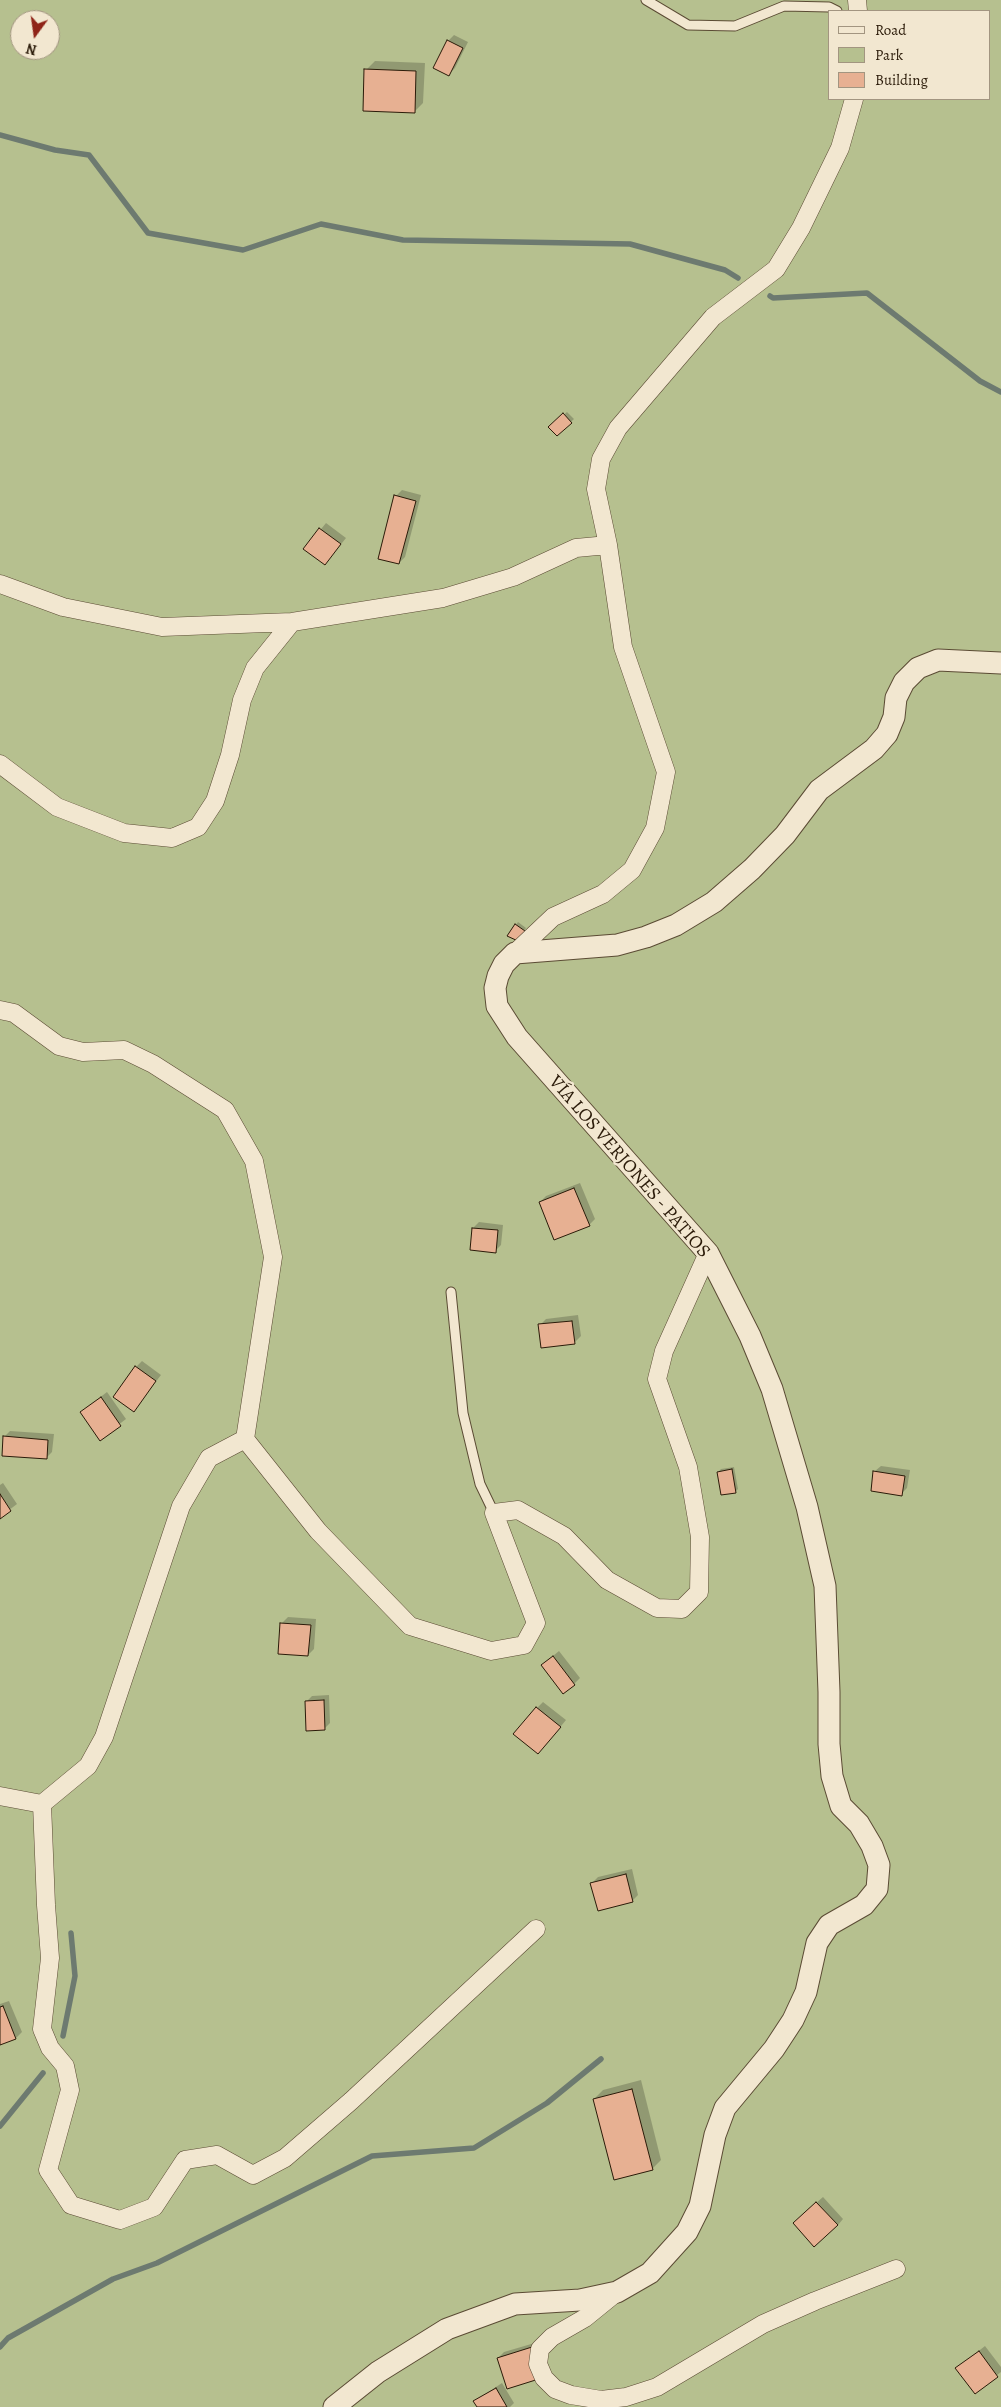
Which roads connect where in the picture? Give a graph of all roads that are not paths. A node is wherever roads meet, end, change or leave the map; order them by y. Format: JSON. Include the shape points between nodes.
{"nodes":[{"id":1,"x":646,"y":0,"type":"edge"},
{"id":2,"x":835,"y":10,"type":"edge"},
{"id":3,"x":854,"y":100,"type":"edge"},
{"id":4,"x":608,"y":545,"type":"junction"},
{"id":5,"x":0,"y":584,"type":"edge"},
{"id":6,"x":292,"y":622,"type":"junction"},
{"id":7,"x":1001,"y":662,"type":"edge"},
{"id":8,"x":0,"y":764,"type":"edge"},
{"id":9,"x":514,"y":953,"type":"junction"},
{"id":10,"x":0,"y":1010,"type":"edge"},
{"id":11,"x":708,"y":1254,"type":"junction"},
{"id":12,"x":451,"y":1292,"type":"dead end"},
{"id":13,"x":245,"y":1439,"type":"junction"},
{"id":14,"x":494,"y":1513,"type":"junction"},
{"id":15,"x":0,"y":1796,"type":"edge"},
{"id":16,"x":42,"y":1804,"type":"junction"},
{"id":17,"x":536,"y":1929,"type":"dead end"},
{"id":18,"x":896,"y":2269,"type":"dead end"},
{"id":19,"x":617,"y":2292,"type":"junction"},
{"id":20,"x":334,"y":2407,"type":"edge"}],
"edges":[{"from":1,"to":2,"type":"lane","via":[[688,25],[735,26],[784,6],[829,7]]},
{"from":3,"to":4,"type":"street","via":[[840,148],[801,228],[776,269],[713,318],[618,428],[601,459],[596,489]]},
{"from":4,"to":6,"type":"street","via":[[576,548],[513,577],[443,598]]},
{"from":4,"to":9,"type":"street","via":[[623,647],[666,772],[655,828],[632,870],[603,894],[553,916]]},
{"from":5,"to":6,"type":"street","via":[[64,607],[162,627]]},
{"from":6,"to":8,"type":"street","via":[[255,668],[242,700],[230,756],[215,801],[198,827],[172,838],[124,833],[57,808]]},
{"from":7,"to":9,"type":"street","via":[[938,660],[918,668],[904,682],[896,698],[894,717],[887,734],[874,749],[819,790],[785,835],[752,869],[714,902],[676,925],[618,945]]},
{"from":9,"to":11,"type":"street","name":"VÍA LOS VERJONES - PATIOS","via":[[504,964],[495,988],[497,1006],[517,1037]]},
{"from":10,"to":13,"type":"street","via":[[14,1013],[59,1046],[83,1052],[124,1050],[154,1064],[225,1110],[254,1161],[273,1257]]},
{"from":11,"to":14,"type":"street","via":[[664,1350],[656,1379],[688,1467],[700,1537],[698,1592],[682,1609],[657,1608],[607,1580],[564,1536],[518,1510]]},
{"from":11,"to":19,"type":"street","name":"VÍA LOS VERJONES - PATIOS","via":[[750,1336],[772,1389],[807,1507],[825,1586],[832,1776],[841,1806],[859,1824],[872,1846],[879,1865],[877,1889],[864,1905],[829,1925],[817,1943],[806,1992],[793,2020],[774,2049],[725,2108],[715,2135],[700,2206],[687,2232],[650,2273]]},
{"from":12,"to":14,"type":"lane","via":[[463,1413],[480,1484]]},
{"from":13,"to":14,"type":"street","via":[[318,1531],[410,1626],[491,1651],[524,1645],[536,1623]]},
{"from":13,"to":16,"type":"street","via":[[209,1458],[181,1506],[104,1737],[88,1766]]},
{"from":15,"to":16,"type":"street"},
{"from":16,"to":17,"type":"street","via":[[50,1958],[42,2029],[50,2048],[65,2066],[70,2090],[48,2170],[71,2205],[120,2220],[154,2207],[185,2160],[217,2155],[253,2176],[285,2158]]},
{"from":18,"to":19,"type":"street","via":[[763,2324],[657,2387],[626,2397],[601,2400],[555,2390],[544,2378],[538,2364],[540,2349],[552,2337],[585,2318]]},
{"from":19,"to":20,"type":"street","name":"VÍA LOS VERJONES - PATIOS","via":[[580,2300],[515,2304],[447,2329],[378,2372]]}]}
